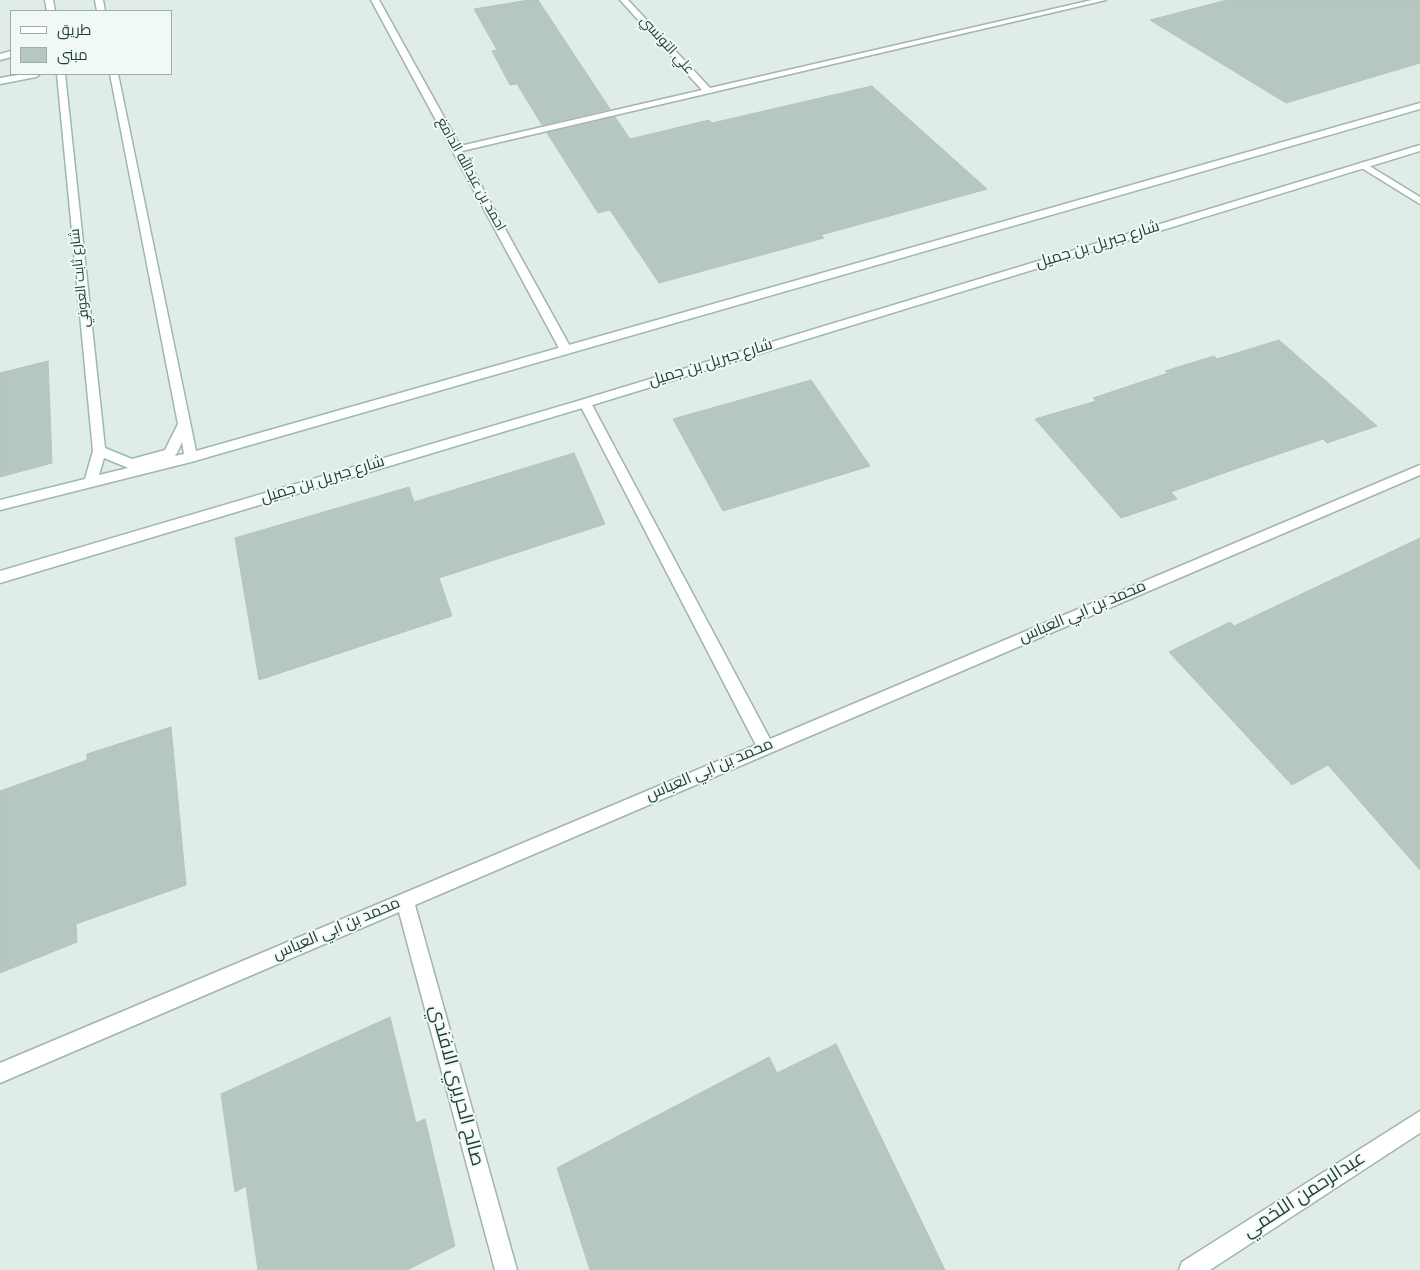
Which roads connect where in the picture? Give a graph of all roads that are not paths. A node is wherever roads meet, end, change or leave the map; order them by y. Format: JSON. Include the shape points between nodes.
{"nodes":[{"id":1,"x":374,"y":0,"type":"edge"},
{"id":2,"x":624,"y":0,"type":"edge"},
{"id":3,"x":1102,"y":0,"type":"edge"},
{"id":4,"x":31,"y":75,"type":"edge"},
{"id":5,"x":61,"y":75,"type":"edge"},
{"id":6,"x":114,"y":75,"type":"edge"},
{"id":7,"x":0,"y":81,"type":"edge"},
{"id":8,"x":708,"y":92,"type":"junction"},
{"id":9,"x":1420,"y":106,"type":"edge"},
{"id":10,"x":1420,"y":148,"type":"edge"},
{"id":11,"x":456,"y":150,"type":"junction"},
{"id":12,"x":1363,"y":165,"type":"junction"},
{"id":13,"x":1420,"y":201,"type":"edge"},
{"id":14,"x":566,"y":350,"type":"junction"},
{"id":15,"x":585,"y":402,"type":"junction"},
{"id":16,"x":184,"y":424,"type":"junction"},
{"id":17,"x":98,"y":451,"type":"junction"},
{"id":18,"x":191,"y":457,"type":"junction"},
{"id":19,"x":1420,"y":470,"type":"edge"},
{"id":20,"x":91,"y":481,"type":"junction"},
{"id":21,"x":0,"y":505,"type":"edge"},
{"id":22,"x":0,"y":576,"type":"edge"},
{"id":23,"x":766,"y":748,"type":"junction"},
{"id":24,"x":404,"y":901,"type":"junction"},
{"id":25,"x":0,"y":1073,"type":"edge"},
{"id":26,"x":1420,"y":1121,"type":"edge"},
{"id":27,"x":506,"y":1270,"type":"edge"},
{"id":28,"x":1190,"y":1270,"type":"edge"}],
"edges":[{"from":1,"to":11,"type":"street","name":"احمد بن عبدالله الدامغ"},
{"from":2,"to":8,"type":"street","name":"علي التونسي"},
{"from":3,"to":8,"type":"street"},
{"from":4,"to":7,"type":"street"},
{"from":5,"to":17,"type":"street","name":"شارع ثابت العوفي"},
{"from":6,"to":16,"type":"street"},
{"from":8,"to":11,"type":"street"},
{"from":9,"to":14,"type":"street"},
{"from":10,"to":12,"type":"street","name":"شارع جبريل بن جميل"},
{"from":11,"to":14,"type":"street","name":"احمد بن عبدالله الدامغ"},
{"from":12,"to":13,"type":"street"},
{"from":12,"to":15,"type":"street","name":"شارع جبريل بن جميل"},
{"from":14,"to":18,"type":"street"},
{"from":15,"to":22,"type":"street","name":"شارع جبريل بن جميل"},
{"from":15,"to":23,"type":"street"},
{"from":16,"to":17,"type":"street","via":[[170,453],[131,464]]},
{"from":16,"to":18,"type":"street"},
{"from":17,"to":20,"type":"street","name":"شارع ثابت العوفي"},
{"from":18,"to":20,"type":"street"},
{"from":19,"to":23,"type":"street","name":"محمد بن ابي العباس"},
{"from":20,"to":21,"type":"street"},
{"from":23,"to":24,"type":"street","name":"محمد بن ابي العباس"},
{"from":24,"to":25,"type":"street","name":"محمد بن ابي العباس"},
{"from":24,"to":27,"type":"street","name":"صالح الحريري الافندي"},
{"from":26,"to":28,"type":"street","name":"عبدالرحمن اللخمي"}]}
